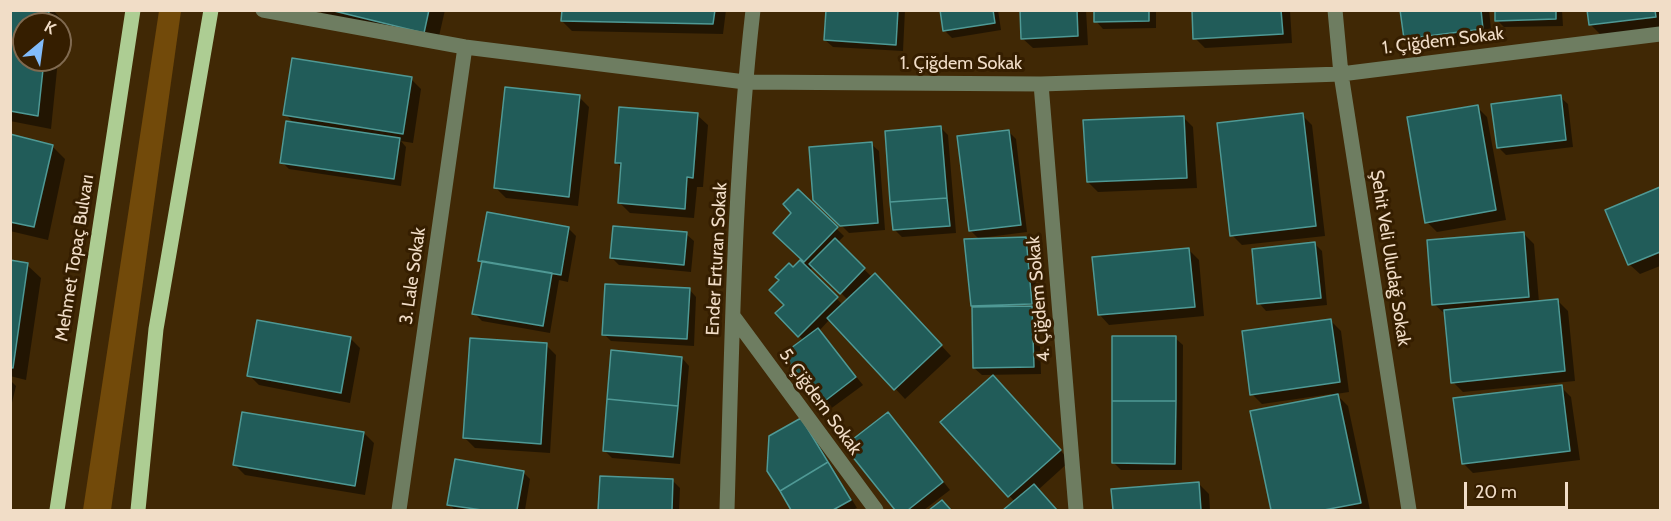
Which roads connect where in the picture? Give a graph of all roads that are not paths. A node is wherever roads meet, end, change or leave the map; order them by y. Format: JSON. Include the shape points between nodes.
{"nodes":[{"id":1,"x":133,"y":10,"type":"edge"},
{"id":2,"x":211,"y":10,"type":"edge"},
{"id":3,"x":263,"y":10,"type":"edge"},
{"id":4,"x":753,"y":10,"type":"edge"},
{"id":5,"x":1335,"y":10,"type":"edge"},
{"id":6,"x":1660,"y":34,"type":"edge"},
{"id":7,"x":465,"y":47,"type":"junction"},
{"id":8,"x":1341,"y":74,"type":"junction"},
{"id":9,"x":745,"y":82,"type":"junction"},
{"id":10,"x":1041,"y":84,"type":"junction"},
{"id":11,"x":733,"y":316,"type":"junction"},
{"id":12,"x":57,"y":510,"type":"edge"},
{"id":13,"x":138,"y":510,"type":"edge"},
{"id":14,"x":399,"y":510,"type":"edge"},
{"id":15,"x":727,"y":510,"type":"edge"},
{"id":16,"x":876,"y":510,"type":"edge"},
{"id":17,"x":1076,"y":510,"type":"edge"},
{"id":18,"x":1409,"y":510,"type":"edge"}],
"edges":[{"from":1,"to":12,"type":"main road","name":"Mehmet Topaç Bulvarı"},
{"from":2,"to":13,"type":"main road","via":[[156,329]]},
{"from":3,"to":7,"type":"street","name":"1. Çiğdem Sokak"},
{"from":4,"to":9,"type":"street","name":"Ender Erturan Sokak"},
{"from":5,"to":8,"type":"street","name":"Şehit Veli Uludağ Sokak"},
{"from":6,"to":8,"type":"street","name":"1. Çiğdem Sokak"},
{"from":7,"to":9,"type":"street","name":"1. Çiğdem Sokak"},
{"from":7,"to":14,"type":"street","name":"3. Lale Sokak"},
{"from":8,"to":10,"type":"street","name":"1. Çiğdem Sokak"},
{"from":8,"to":18,"type":"street","name":"Şehit Veli Uludağ Sokak"},
{"from":9,"to":10,"type":"street","name":"1. Çiğdem Sokak"},
{"from":9,"to":11,"type":"street","name":"Ender Erturan Sokak"},
{"from":10,"to":17,"type":"street","name":"4. Çiğdem Sokak"},
{"from":11,"to":15,"type":"street","name":"Ender Erturan Sokak"},
{"from":11,"to":16,"type":"street","name":"5. Çiğdem Sokak"}]}
